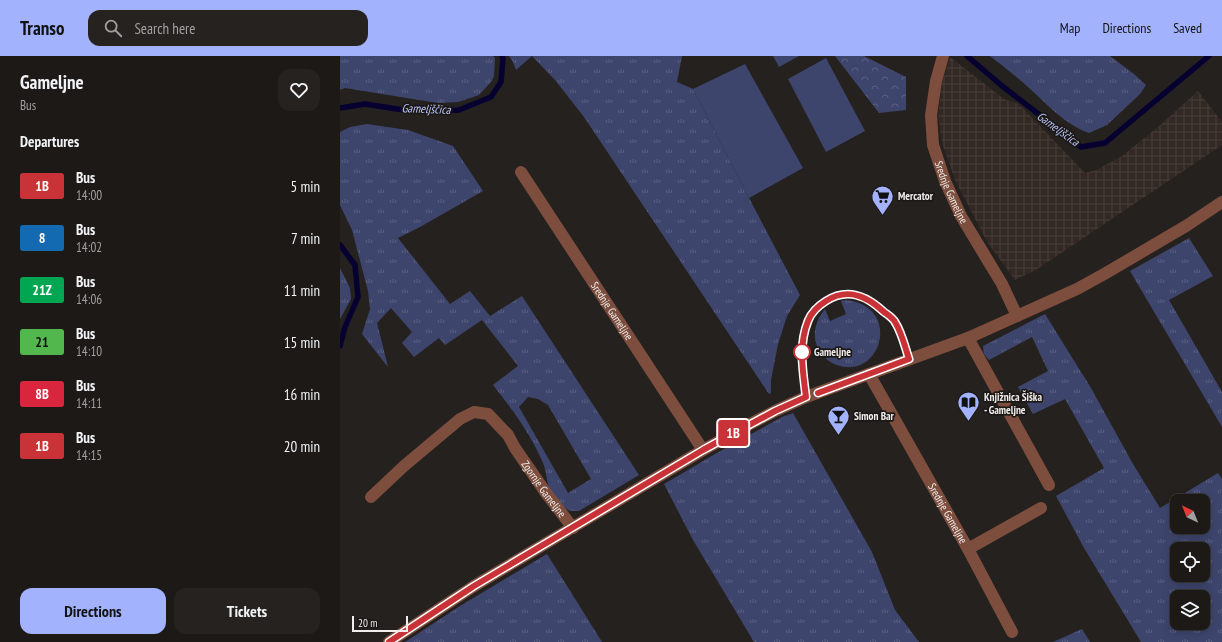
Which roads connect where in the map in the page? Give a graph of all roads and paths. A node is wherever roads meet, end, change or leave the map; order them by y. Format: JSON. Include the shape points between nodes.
{"nodes":[{"id":1,"x":943,"y":57,"type":"edge"},
{"id":2,"x":521,"y":172,"type":"dead end"},
{"id":3,"x":1222,"y":202,"type":"edge"},
{"id":4,"x":1017,"y":316,"type":"junction"},
{"id":5,"x":968,"y":338,"type":"junction"},
{"id":6,"x":869,"y":374,"type":"junction"},
{"id":7,"x":703,"y":450,"type":"junction"},
{"id":8,"x":1049,"y":485,"type":"dead end"},
{"id":9,"x":371,"y":498,"type":"dead end"},
{"id":10,"x":1041,"y":508,"type":"dead end"},
{"id":11,"x":573,"y":528,"type":"junction"},
{"id":12,"x":968,"y":549,"type":"junction"},
{"id":13,"x":1012,"y":632,"type":"dead end"},
{"id":14,"x":389,"y":642,"type":"edge"}],
"edges":[{"from":1,"to":4,"type":"street","name":"Srednje Gameljne","via":[[931,115],[933,145],[945,181],[962,216],[1002,284]]},
{"from":2,"to":7,"type":"street","name":"Srednje Gameljne"},
{"from":3,"to":4,"type":"street","via":[[1106,273]]},
{"from":4,"to":5,"type":"street"},
{"from":5,"to":6,"type":"street"},
{"from":5,"to":8,"type":"street"},
{"from":6,"to":7,"type":"street","via":[[775,411]]},
{"from":6,"to":12,"type":"street","name":"Srednje Gameljne"},
{"from":7,"to":11,"type":"street"},
{"from":9,"to":11,"type":"street","name":"Zgornje Gameljne","via":[[404,466],[460,419],[474,412],[488,414],[508,435],[546,493]]},
{"from":10,"to":12,"type":"street","name":"Srednje Gameljne"},
{"from":11,"to":14,"type":"street","name":"Zgornje Gameljne","via":[[474,586]]},
{"from":12,"to":13,"type":"street","name":"Srednje Gameljne"}]}
